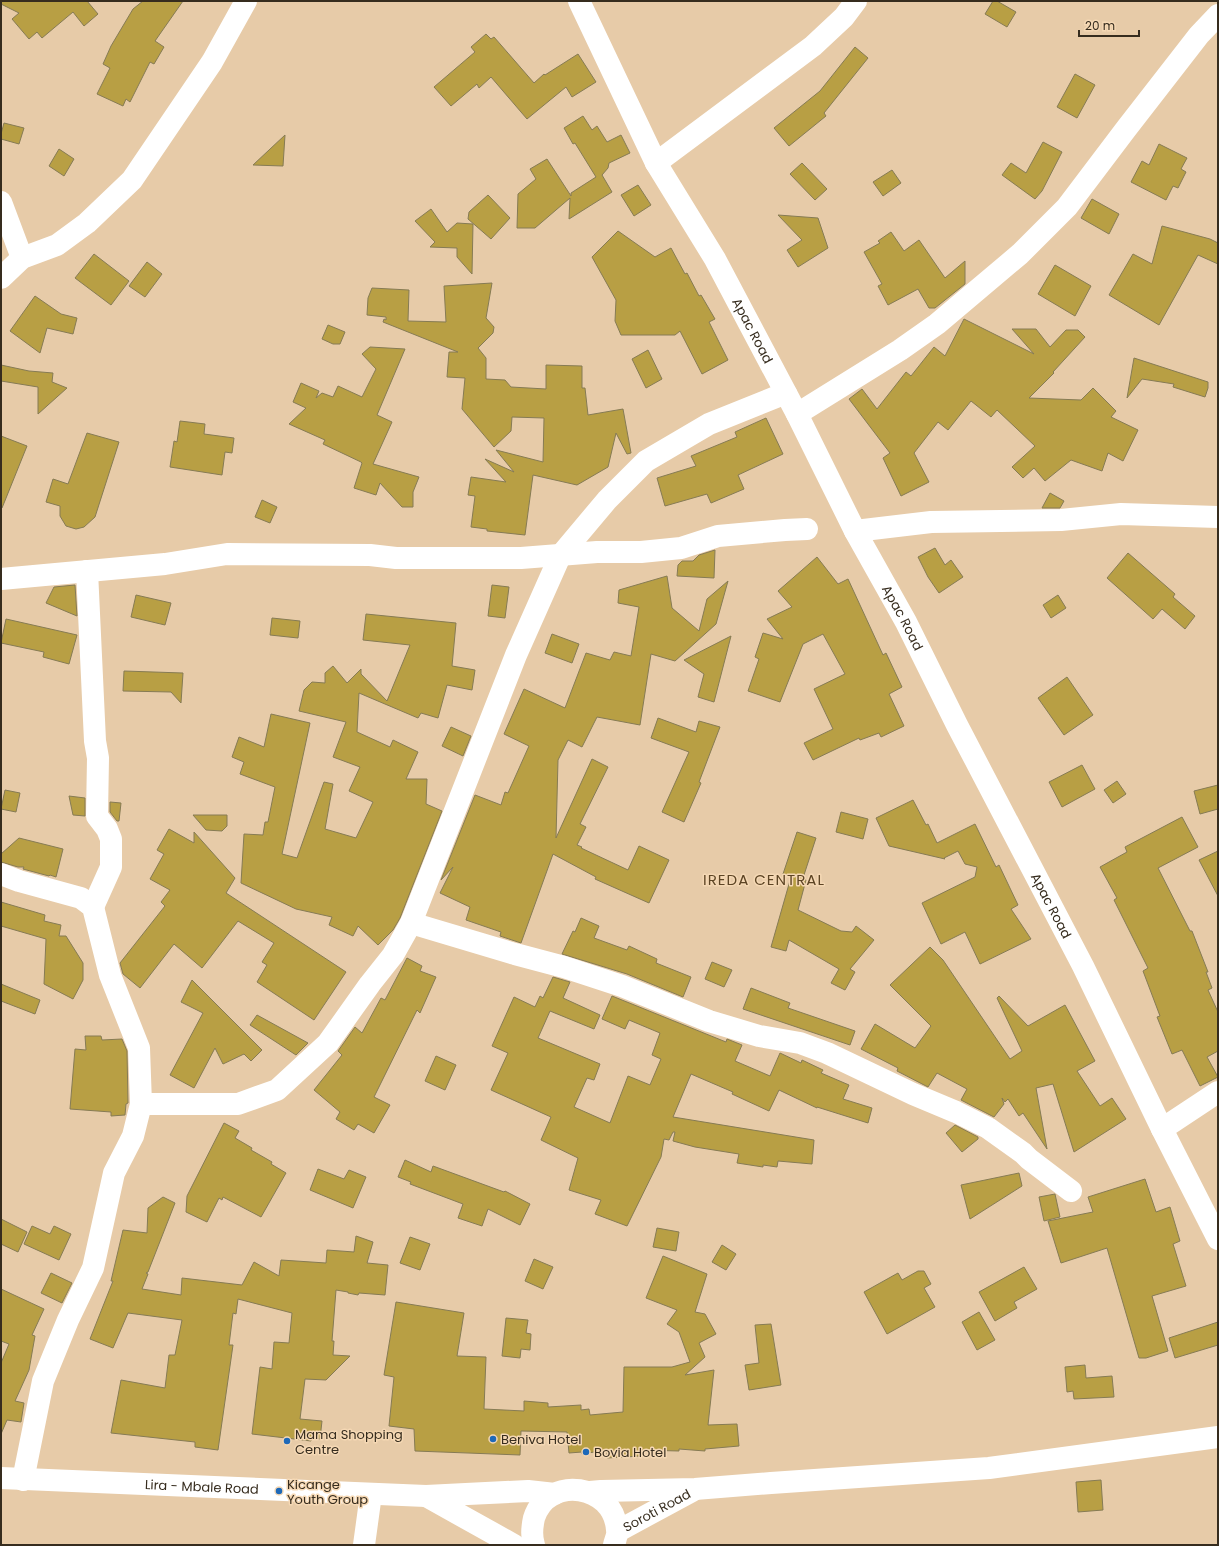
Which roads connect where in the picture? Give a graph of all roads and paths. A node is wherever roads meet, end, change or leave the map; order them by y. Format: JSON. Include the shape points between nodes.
{"nodes":[{"id":1,"x":246,"y":1,"type":"edge"},
{"id":2,"x":579,"y":1,"type":"edge"},
{"id":3,"x":856,"y":1,"type":"edge"},
{"id":4,"x":1218,"y":15,"type":"edge"},
{"id":5,"x":656,"y":163,"type":"junction"},
{"id":6,"x":1,"y":202,"type":"edge"},
{"id":7,"x":22,"y":258,"type":"junction"},
{"id":8,"x":1,"y":278,"type":"edge"},
{"id":9,"x":786,"y":392,"type":"junction"},
{"id":10,"x":797,"y":414,"type":"junction"},
{"id":11,"x":1218,"y":517,"type":"edge"},
{"id":12,"x":807,"y":529,"type":"dead end"},
{"id":13,"x":854,"y":531,"type":"junction"},
{"id":14,"x":560,"y":556,"type":"junction"},
{"id":15,"x":87,"y":571,"type":"junction"},
{"id":16,"x":1,"y":579,"type":"edge"},
{"id":17,"x":1,"y":874,"type":"edge"},
{"id":18,"x":94,"y":907,"type":"junction"},
{"id":19,"x":411,"y":923,"type":"junction"},
{"id":20,"x":1218,"y":1092,"type":"edge"},
{"id":21,"x":141,"y":1104,"type":"junction"},
{"id":22,"x":1162,"y":1129,"type":"junction"},
{"id":23,"x":1071,"y":1191,"type":"dead end"},
{"id":24,"x":1218,"y":1239,"type":"edge"},
{"id":25,"x":1218,"y":1437,"type":"edge"},
{"id":26,"x":1,"y":1478,"type":"edge"},
{"id":27,"x":23,"y":1480,"type":"junction"},
{"id":28,"x":695,"y":1489,"type":"junction"},
{"id":29,"x":590,"y":1492,"type":"junction"},
{"id":30,"x":371,"y":1494,"type":"junction"},
{"id":31,"x":555,"y":1494,"type":"junction"},
{"id":32,"x":426,"y":1496,"type":"junction"},
{"id":33,"x":616,"y":1538,"type":"edge"},
{"id":34,"x":364,"y":1545,"type":"edge"},
{"id":35,"x":514,"y":1545,"type":"edge"},
{"id":36,"x":534,"y":1545,"type":"edge"}],
"edges":[{"from":1,"to":7,"type":"street","via":[[212,62],[132,180],[87,223],[57,246]]},
{"from":2,"to":5,"type":"street","name":"Apac Road"},
{"from":3,"to":5,"type":"street","via":[[844,17],[813,46]]},
{"from":4,"to":10,"type":"street","via":[[1067,207],[1020,254],[937,324]]},
{"from":5,"to":9,"type":"street","name":"Apac Road","via":[[715,259]]},
{"from":6,"to":7,"type":"street"},
{"from":7,"to":8,"type":"street"},
{"from":9,"to":10,"type":"street","name":"Apac Road"},
{"from":9,"to":14,"type":"street","via":[[709,424],[646,461],[607,500]]},
{"from":10,"to":13,"type":"street","name":"Apac Road"},
{"from":11,"to":13,"type":"street","via":[[1121,514],[1061,520],[931,522]]},
{"from":12,"to":14,"type":"street","via":[[718,536],[680,548]]},
{"from":13,"to":22,"type":"street","name":"Apac Road","via":[[906,622],[1083,966]]},
{"from":14,"to":15,"type":"street","via":[[396,558],[370,555],[227,554],[165,564]]},
{"from":14,"to":19,"type":"street","via":[[516,655]]},
{"from":15,"to":16,"type":"street"},
{"from":15,"to":18,"type":"street","via":[[98,758],[97,816],[111,839],[112,866]]},
{"from":17,"to":18,"type":"street","via":[[81,898]]},
{"from":18,"to":21,"type":"street","via":[[110,975],[139,1048]]},
{"from":19,"to":21,"type":"street","via":[[393,955],[328,1043],[277,1090],[238,1104]]},
{"from":19,"to":23,"type":"street","via":[[622,986],[709,1021],[827,1052],[988,1128]]},
{"from":20,"to":22,"type":"street"},
{"from":21,"to":27,"type":"street","via":[[133,1136],[114,1173],[93,1268],[68,1320],[43,1382]]},
{"from":22,"to":24,"type":"street","name":"Apac Road"},
{"from":25,"to":28,"type":"street","via":[[989,1468]]},
{"from":26,"to":27,"type":"street","name":"Lira - Mbale Road"},
{"from":27,"to":30,"type":"street","name":"Lira - Mbale Road"},
{"from":28,"to":29,"type":"street"},
{"from":28,"to":33,"type":"street","name":"Soroti Road"},
{"from":29,"to":31,"type":"street","via":[[578,1489]]},
{"from":29,"to":33,"type":"street","via":[[610,1507],[615,1519]]},
{"from":30,"to":32,"type":"street","name":"Lira - Mbale Road"},
{"from":30,"to":34,"type":"street"},
{"from":31,"to":32,"type":"street","name":"Lira - Mbale Road","via":[[528,1491]]},
{"from":31,"to":36,"type":"street","via":[[536,1512],[532,1524]]},
{"from":32,"to":35,"type":"street"}]}
